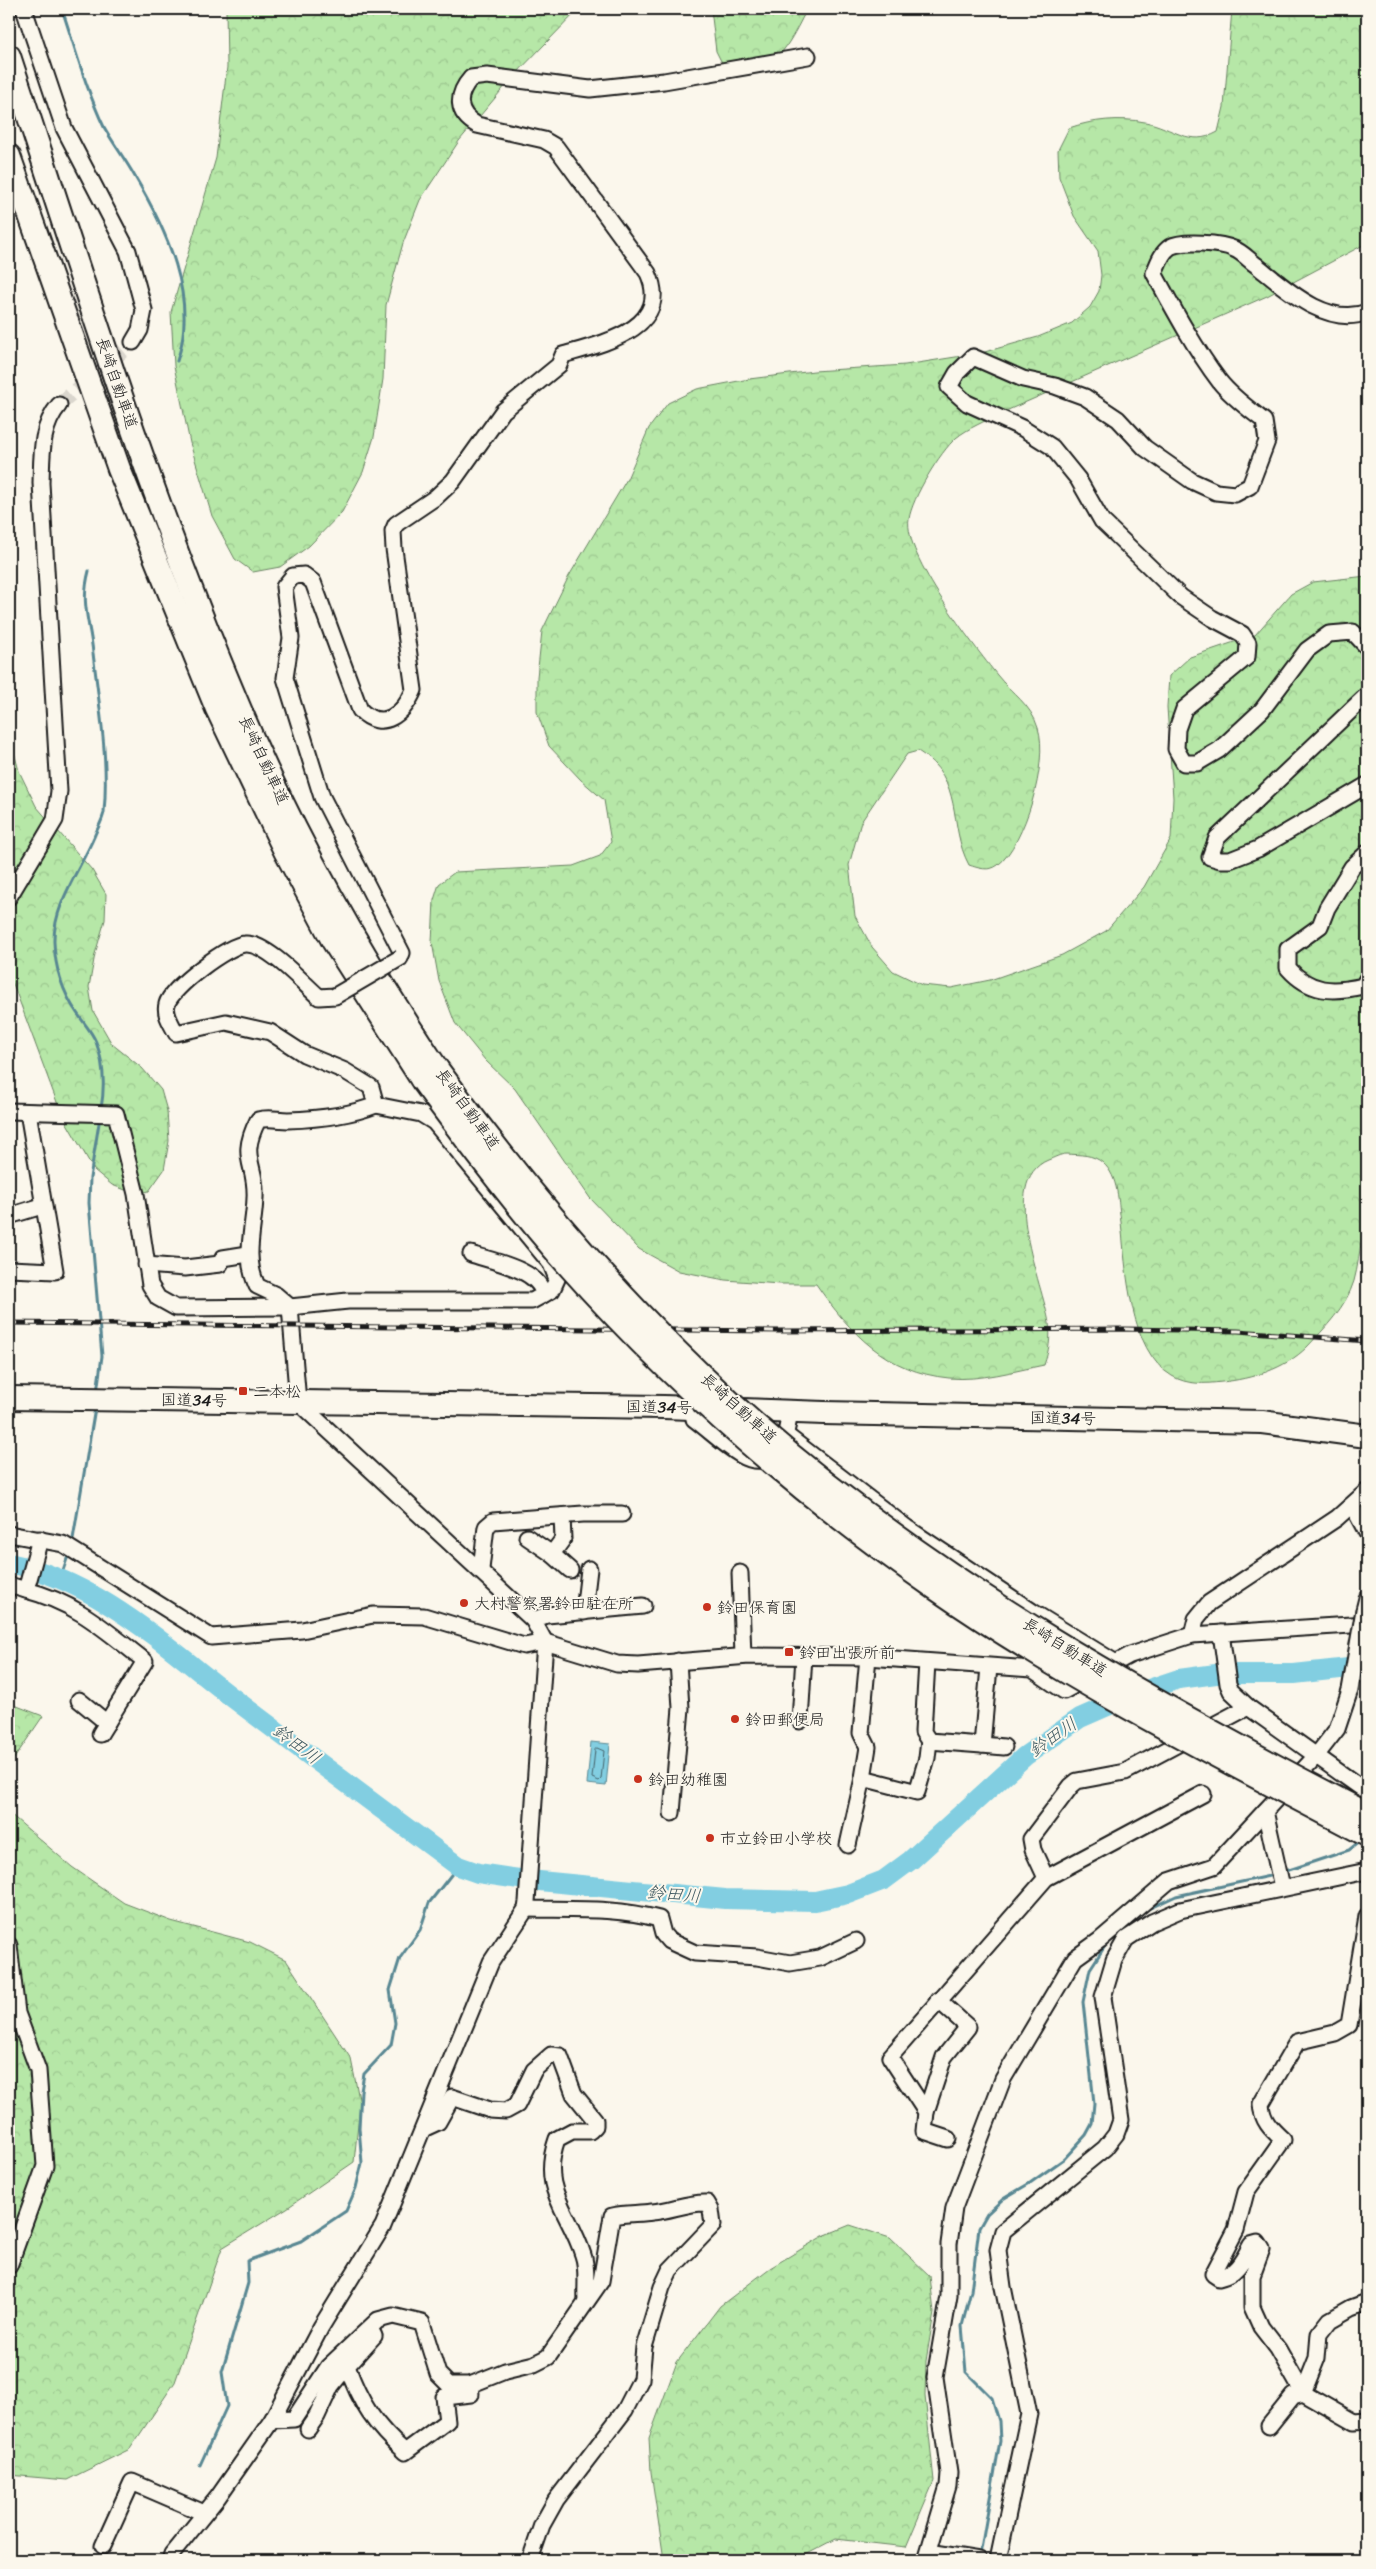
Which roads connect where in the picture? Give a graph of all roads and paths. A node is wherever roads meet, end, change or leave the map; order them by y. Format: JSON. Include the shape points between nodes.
{"nodes":[{"id":1,"x":24,"y":9,"type":"edge"},
{"id":2,"x":9,"y":56,"type":"edge"},
{"id":3,"x":808,"y":56,"type":"dead end"},
{"id":4,"x":9,"y":156,"type":"edge"},
{"id":5,"x":1367,"y":312,"type":"edge"},
{"id":6,"x":133,"y":342,"type":"tunnel mouth"},
{"id":7,"x":59,"y":404,"type":"tunnel mouth"},
{"id":8,"x":1367,"y":647,"type":"edge"},
{"id":9,"x":1367,"y":695,"type":"edge"},
{"id":10,"x":1367,"y":785,"type":"edge"},
{"id":11,"x":1367,"y":853,"type":"edge"},
{"id":12,"x":9,"y":896,"type":"edge"},
{"id":13,"x":1367,"y":979,"type":"edge"},
{"id":14,"x":430,"y":1075,"type":"junction"},
{"id":15,"x":376,"y":1105,"type":"junction"},
{"id":16,"x":9,"y":1111,"type":"edge"},
{"id":17,"x":28,"y":1112,"type":"junction"},
{"id":18,"x":42,"y":1206,"type":"junction"},
{"id":19,"x":9,"y":1216,"type":"edge"},
{"id":20,"x":248,"y":1254,"type":"junction"},
{"id":21,"x":471,"y":1254,"type":"dead end"},
{"id":22,"x":146,"y":1265,"type":"junction"},
{"id":23,"x":9,"y":1269,"type":"edge"},
{"id":24,"x":543,"y":1295,"type":"junction"},
{"id":25,"x":290,"y":1307,"type":"junction"},
{"id":26,"x":9,"y":1398,"type":"edge"},
{"id":27,"x":298,"y":1402,"type":"junction"},
{"id":28,"x":693,"y":1408,"type":"junction"},
{"id":29,"x":788,"y":1412,"type":"junction"},
{"id":30,"x":786,"y":1435,"type":"junction"},
{"id":31,"x":1367,"y":1436,"type":"edge"},
{"id":32,"x":1367,"y":1491,"type":"edge"},
{"id":33,"x":1352,"y":1505,"type":"junction"},
{"id":34,"x":622,"y":1514,"type":"dead end"},
{"id":35,"x":562,"y":1516,"type":"junction"},
{"id":36,"x":1367,"y":1533,"type":"edge"},
{"id":37,"x":9,"y":1534,"type":"edge"},
{"id":38,"x":527,"y":1537,"type":"dead end"},
{"id":39,"x":40,"y":1541,"type":"junction"},
{"id":40,"x":552,"y":1554,"type":"junction"},
{"id":41,"x":589,"y":1569,"type":"dead end"},
{"id":42,"x":481,"y":1570,"type":"junction"},
{"id":43,"x":570,"y":1570,"type":"dead end"},
{"id":44,"x":740,"y":1573,"type":"dead end"},
{"id":45,"x":9,"y":1585,"type":"edge"},
{"id":46,"x":27,"y":1588,"type":"junction"},
{"id":47,"x":643,"y":1606,"type":"dead end"},
{"id":48,"x":1366,"y":1610,"type":"edge"},
{"id":49,"x":584,"y":1612,"type":"junction"},
{"id":50,"x":533,"y":1620,"type":"junction"},
{"id":51,"x":1192,"y":1635,"type":"junction"},
{"id":52,"x":1222,"y":1638,"type":"junction"},
{"id":53,"x":545,"y":1642,"type":"junction"},
{"id":54,"x":743,"y":1656,"type":"junction"},
{"id":55,"x":804,"y":1656,"type":"junction"},
{"id":56,"x":868,"y":1657,"type":"junction"},
{"id":57,"x":678,"y":1661,"type":"junction"},
{"id":58,"x":927,"y":1662,"type":"junction"},
{"id":59,"x":1116,"y":1663,"type":"junction"},
{"id":60,"x":989,"y":1667,"type":"junction"},
{"id":61,"x":79,"y":1700,"type":"dead end"},
{"id":62,"x":1248,"y":1708,"type":"junction"},
{"id":63,"x":800,"y":1721,"type":"dead end"},
{"id":64,"x":929,"y":1741,"type":"junction"},
{"id":65,"x":982,"y":1745,"type":"junction"},
{"id":66,"x":1004,"y":1747,"type":"dead end"},
{"id":67,"x":1316,"y":1756,"type":"junction"},
{"id":68,"x":863,"y":1778,"type":"junction"},
{"id":69,"x":1367,"y":1792,"type":"edge"},
{"id":70,"x":1203,"y":1794,"type":"dead end"},
{"id":71,"x":1265,"y":1812,"type":"junction"},
{"id":72,"x":672,"y":1813,"type":"dead end"},
{"id":73,"x":1367,"y":1814,"type":"edge"},
{"id":74,"x":1367,"y":1835,"type":"edge"},
{"id":75,"x":848,"y":1845,"type":"dead end"},
{"id":76,"x":1367,"y":1871,"type":"edge"},
{"id":77,"x":1046,"y":1878,"type":"junction"},
{"id":78,"x":1281,"y":1884,"type":"junction"},
{"id":79,"x":527,"y":1905,"type":"junction"},
{"id":80,"x":1367,"y":1916,"type":"edge"},
{"id":81,"x":856,"y":1941,"type":"dead end"},
{"id":82,"x":9,"y":1945,"type":"edge"},
{"id":83,"x":938,"y":2000,"type":"junction"},
{"id":84,"x":926,"y":2112,"type":"junction"},
{"id":85,"x":425,"y":2128,"type":"junction"},
{"id":86,"x":948,"y":2140,"type":"dead end"},
{"id":87,"x":9,"y":2266,"type":"edge"},
{"id":88,"x":586,"y":2301,"type":"junction"},
{"id":89,"x":1367,"y":2302,"type":"edge"},
{"id":90,"x":370,"y":2327,"type":"junction"},
{"id":91,"x":347,"y":2366,"type":"junction"},
{"id":92,"x":470,"y":2385,"type":"junction"},
{"id":93,"x":1304,"y":2393,"type":"junction"},
{"id":94,"x":272,"y":2420,"type":"junction"},
{"id":95,"x":1367,"y":2421,"type":"edge"},
{"id":96,"x":1270,"y":2426,"type":"dead end"},
{"id":97,"x":308,"y":2429,"type":"dead end"},
{"id":98,"x":204,"y":2513,"type":"junction"},
{"id":99,"x":102,"y":2546,"type":"dead end"},
{"id":100,"x":927,"y":2556,"type":"edge"},
{"id":101,"x":973,"y":2559,"type":"edge"},
{"id":102,"x":170,"y":2560,"type":"edge"},
{"id":103,"x":530,"y":2560,"type":"edge"},
{"id":104,"x":998,"y":2560,"type":"edge"}],
"edges":[{"from":1,"to":6,"type":"street","via":[[64,128],[128,251],[144,310],[140,330]]},
{"from":2,"to":14,"type":"highway","name":"長崎自動車道","via":[[143,460],[236,701],[303,843],[350,931],[396,1007]]},
{"from":3,"to":15,"type":"street","bridge":true,"via":[[664,81],[590,89],[487,76],[471,78],[462,89],[461,108],[467,119],[544,140],[556,147],[648,273],[654,286],[653,300],[636,328],[563,355],[559,365],[503,411],[452,481],[436,497],[396,524],[394,549],[414,690],[407,706],[394,716],[368,719],[360,710],[313,582],[304,575],[293,576],[284,587],[291,638],[285,678],[322,797],[402,953],[400,958],[335,996],[319,997],[262,948],[245,944],[224,953],[178,988],[167,1004],[167,1016],[176,1033],[226,1022],[270,1032],[304,1054],[345,1071],[371,1087]]},
{"from":4,"to":14,"type":"highway","name":"長崎自動車道","via":[[119,469],[217,709],[285,851],[333,941]]},
{"from":5,"to":8,"type":"street","via":[[1345,316],[1326,311],[1292,294],[1234,249],[1190,242],[1171,246],[1160,258],[1154,273],[1171,304],[1221,382],[1264,421],[1267,440],[1259,467],[1250,486],[1235,494],[1216,492],[1192,481],[1145,448],[1118,419],[1085,397],[1023,379],[973,356],[956,373],[949,387],[966,403],[1022,428],[1052,447],[1078,479],[1102,521],[1181,596],[1242,634],[1248,643],[1247,657],[1184,709],[1177,729],[1176,749],[1184,764],[1197,763],[1219,750],[1262,710],[1307,650],[1329,634],[1354,632]]},
{"from":7,"to":12,"type":"street","via":[[50,415],[42,441],[41,483],[59,791],[56,820]]},
{"from":9,"to":10,"type":"street","via":[[1217,838],[1210,856],[1230,860],[1258,849]]},
{"from":11,"to":13,"type":"street","via":[[1352,867],[1320,926],[1288,949],[1288,968],[1299,980],[1316,988],[1339,992],[1363,986]]},
{"from":14,"to":73,"type":"highway","name":"長崎自動車道","bridge":true,"via":[[582,1252],[667,1342],[756,1425],[848,1501],[947,1573],[1098,1668]]},
{"from":14,"to":74,"type":"highway","name":"長崎自動車道","bridge":true,"via":[[517,1205],[567,1264],[654,1355],[744,1440],[838,1517],[936,1589],[1081,1681],[1188,1742]]},
{"from":15,"to":20,"type":"street","via":[[354,1114],[331,1117],[285,1120],[267,1117],[258,1120],[250,1135],[247,1152],[256,1197]]},
{"from":15,"to":24,"type":"street","via":[[421,1114],[434,1122],[551,1264],[557,1279],[552,1290]]},
{"from":16,"to":17,"type":"street"},
{"from":17,"to":18,"type":"street"},
{"from":17,"to":22,"type":"street","via":[[116,1114],[136,1194]]},
{"from":18,"to":19,"type":"street"},
{"from":18,"to":23,"type":"street","via":[[55,1271]]},
{"from":20,"to":22,"type":"street","via":[[223,1258],[220,1264],[185,1268]]},
{"from":20,"to":25,"type":"street","via":[[258,1286]]},
{"from":21,"to":24,"type":"street","via":[[530,1274],[543,1288]]},
{"from":22,"to":25,"type":"street","via":[[150,1286],[158,1298],[176,1308]]},
{"from":24,"to":25,"type":"street","via":[[532,1301],[348,1301]]},
{"from":25,"to":27,"type":"street"},
{"from":26,"to":27,"type":"highway","name":"国道34号"},
{"from":27,"to":28,"type":"highway","name":"国道34号"},
{"from":27,"to":42,"type":"street"},
{"from":28,"to":29,"type":"highway","name":"国道34号"},
{"from":28,"to":30,"type":"street","via":[[694,1419],[749,1459],[774,1456]]},
{"from":29,"to":30,"type":"street"},
{"from":29,"to":31,"type":"highway","name":"国道34号","via":[[1262,1422]]},
{"from":30,"to":59,"type":"street","via":[[907,1528]]},
{"from":32,"to":33,"type":"street"},
{"from":33,"to":36,"type":"street"},
{"from":33,"to":51,"type":"street","via":[[1286,1554],[1209,1603],[1196,1619]]},
{"from":34,"to":35,"type":"street"},
{"from":35,"to":40,"type":"street","via":[[563,1539]]},
{"from":35,"to":42,"type":"street","via":[[494,1521],[486,1527]]},
{"from":37,"to":39,"type":"street"},
{"from":38,"to":40,"type":"street"},
{"from":39,"to":46,"type":"street"},
{"from":39,"to":53,"type":"street","via":[[70,1549],[211,1637],[302,1630],[373,1615],[424,1616],[524,1646]]},
{"from":40,"to":43,"type":"street"},
{"from":41,"to":49,"type":"street"},
{"from":42,"to":50,"type":"street"},
{"from":44,"to":54,"type":"street"},
{"from":45,"to":46,"type":"street"},
{"from":46,"to":61,"type":"street","via":[[82,1612],[145,1661],[104,1728]]},
{"from":47,"to":49,"type":"street"},
{"from":48,"to":52,"type":"street"},
{"from":48,"to":67,"type":"street","bridge":true,"via":[[1350,1690],[1337,1729]]},
{"from":49,"to":50,"type":"street","via":[[547,1615]]},
{"from":50,"to":53,"type":"street"},
{"from":51,"to":52,"type":"street"},
{"from":51,"to":59,"type":"street","via":[[1130,1655]]},
{"from":52,"to":62,"type":"street","via":[[1228,1684]]},
{"from":53,"to":57,"type":"street","via":[[617,1664]]},
{"from":53,"to":79,"type":"street"},
{"from":54,"to":55,"type":"street"},
{"from":54,"to":57,"type":"street"},
{"from":55,"to":56,"type":"street"},
{"from":55,"to":63,"type":"street"},
{"from":56,"to":58,"type":"street"},
{"from":56,"to":68,"type":"street","via":[[861,1733],[868,1747]]},
{"from":57,"to":72,"type":"street","via":[[681,1708]]},
{"from":58,"to":60,"type":"street"},
{"from":58,"to":64,"type":"street","via":[[923,1732]]},
{"from":59,"to":60,"type":"street","via":[[1064,1691],[1032,1669]]},
{"from":60,"to":65,"type":"street"},
{"from":62,"to":67,"type":"street"},
{"from":62,"to":77,"type":"street","via":[[1125,1772],[1078,1781],[1071,1786],[1032,1839],[1033,1850]]},
{"from":64,"to":65,"type":"street"},
{"from":64,"to":68,"type":"street","via":[[917,1792]]},
{"from":65,"to":66,"type":"street"},
{"from":67,"to":69,"type":"street"},
{"from":67,"to":71,"type":"street"},
{"from":68,"to":75,"type":"street"},
{"from":70,"to":77,"type":"street"},
{"from":71,"to":78,"type":"street"},
{"from":71,"to":100,"type":"street","via":[[1214,1866],[1169,1881],[1075,1958],[1003,2079],[954,2208],[948,2244],[947,2311],[935,2377],[948,2480]]},
{"from":76,"to":78,"type":"street"},
{"from":77,"to":83,"type":"street"},
{"from":78,"to":104,"type":"street","via":[[1180,1910],[1152,1922],[1126,1939],[1114,1960],[1103,1997],[1121,2120],[1116,2134],[1083,2167],[1003,2231],[998,2250],[1029,2414]]},
{"from":79,"to":81,"type":"street","via":[[617,1912],[659,1919],[663,1934],[669,1941],[695,1953],[790,1963],[820,1958]]},
{"from":79,"to":85,"type":"street","via":[[491,1962]]},
{"from":80,"to":93,"type":"street","via":[[1349,2024],[1334,2034],[1297,2042],[1262,2104],[1262,2115],[1267,2125],[1283,2140],[1246,2192],[1236,2230],[1213,2274],[1219,2278],[1229,2276],[1251,2245],[1258,2243],[1262,2249],[1252,2276],[1252,2307],[1261,2327],[1278,2348]]},
{"from":82,"to":87,"type":"street","via":[[17,2013],[38,2070],[45,2166]]},
{"from":83,"to":84,"type":"street","via":[[968,2026],[944,2057]]},
{"from":83,"to":84,"type":"street","via":[[890,2057]]},
{"from":84,"to":86,"type":"street","via":[[924,2131]]},
{"from":85,"to":88,"type":"street","via":[[438,2122],[452,2097],[490,2110],[506,2111],[517,2105],[534,2070],[551,2055],[560,2056],[574,2094],[595,2120],[590,2131],[572,2131],[557,2139],[550,2164],[554,2191],[584,2256]]},
{"from":85,"to":94,"type":"street","via":[[383,2226],[321,2327]]},
{"from":88,"to":92,"type":"street","via":[[548,2357]]},
{"from":88,"to":103,"type":"street","via":[[600,2281],[612,2216],[707,2203],[713,2225],[670,2270],[644,2347],[640,2379],[624,2410],[556,2500],[542,2525]]},
{"from":89,"to":93,"type":"street","via":[[1330,2320],[1319,2334],[1316,2358]]},
{"from":90,"to":91,"type":"street","via":[[374,2336]]},
{"from":90,"to":92,"type":"street","via":[[378,2320],[393,2316],[422,2324],[438,2374],[450,2385]]},
{"from":90,"to":94,"type":"street","via":[[318,2378],[294,2419]]},
{"from":91,"to":92,"type":"street","via":[[358,2396],[386,2435],[405,2452],[447,2421],[444,2397],[471,2394]]},
{"from":91,"to":97,"type":"street","via":[[331,2386]]},
{"from":93,"to":95,"type":"street","via":[[1354,2422]]},
{"from":93,"to":96,"type":"street","via":[[1293,2396]]},
{"from":94,"to":98,"type":"street","via":[[236,2474]]},
{"from":98,"to":99,"type":"street","via":[[132,2482]]},
{"from":98,"to":102,"type":"street"},
{"from":100,"to":101,"type":"street"}]}
